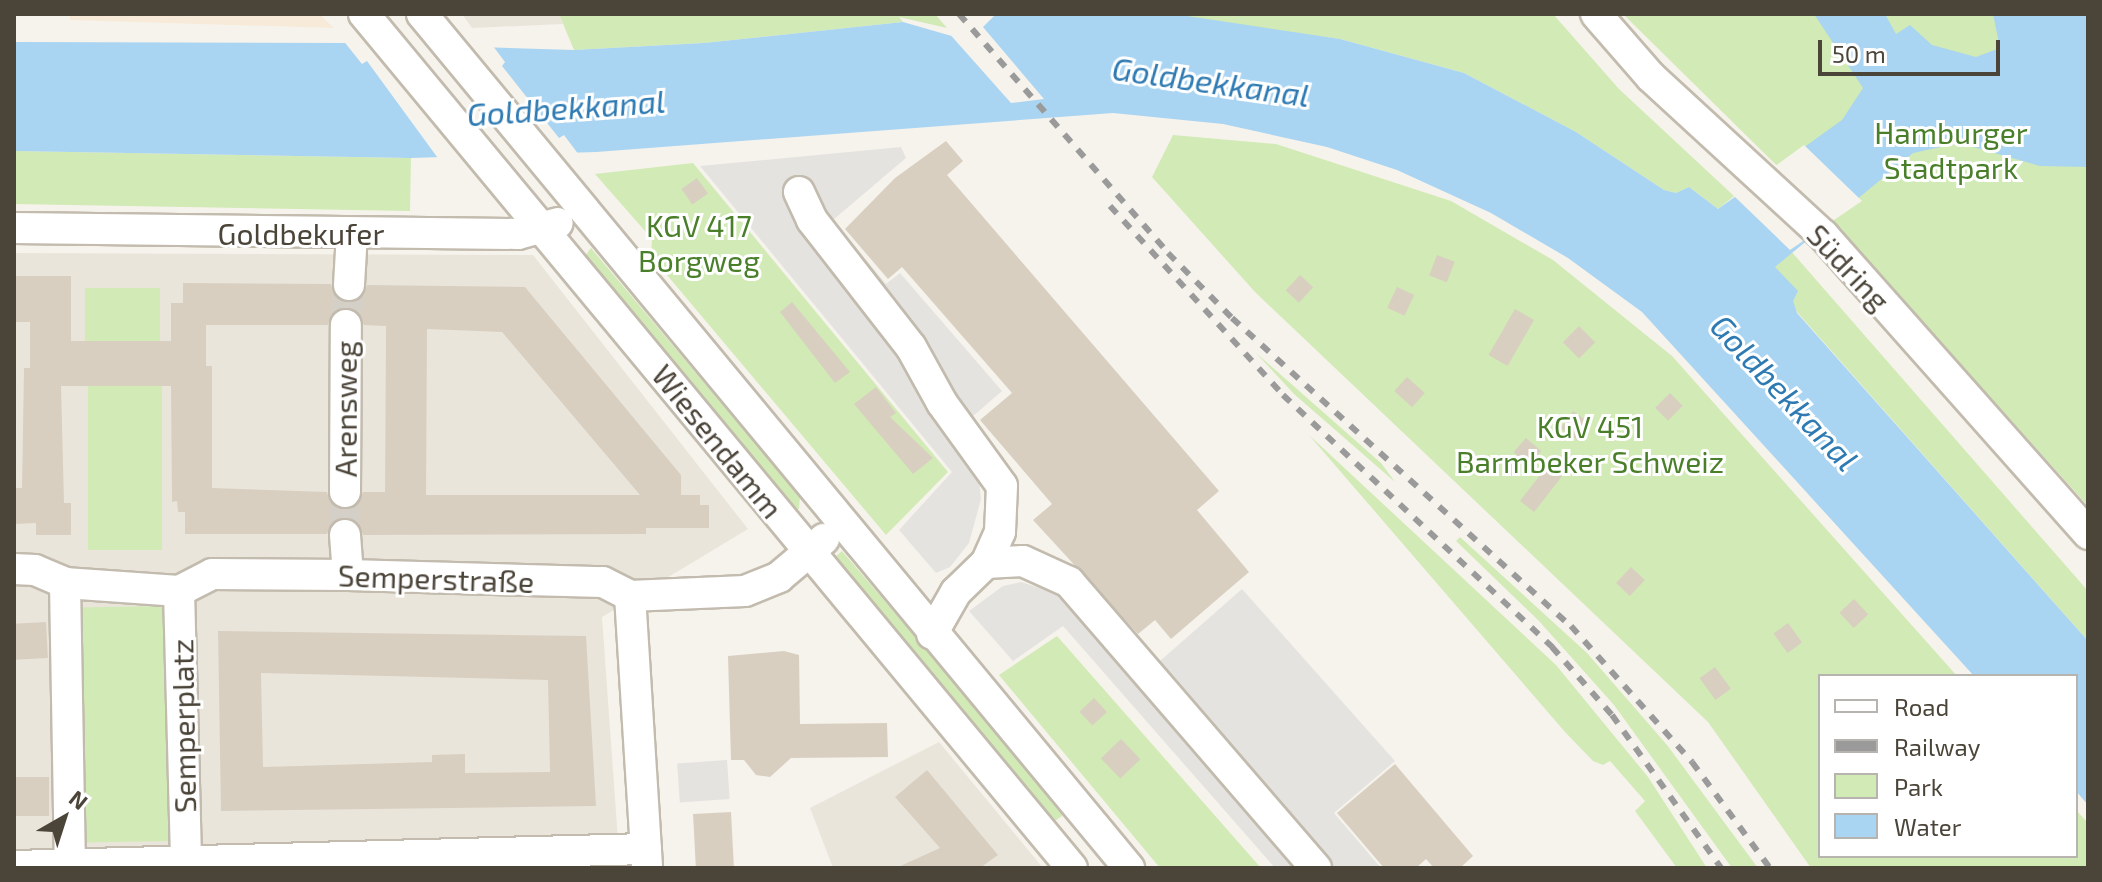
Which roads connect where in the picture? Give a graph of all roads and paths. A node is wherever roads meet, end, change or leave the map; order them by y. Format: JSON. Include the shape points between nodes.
{"nodes":[{"id":1,"x":1596,"y":14,"type":"edge"},
{"id":2,"x":371,"y":22,"type":"edge"},
{"id":3,"x":431,"y":25,"type":"edge"},
{"id":4,"x":799,"y":192,"type":"dead end"},
{"id":5,"x":582,"y":210,"type":"junction"},
{"id":6,"x":14,"y":228,"type":"edge"},
{"id":7,"x":545,"y":230,"type":"junction"},
{"id":8,"x":352,"y":233,"type":"junction"},
{"id":9,"x":349,"y":285,"type":"tunnel mouth"},
{"id":10,"x":346,"y":325,"type":"tunnel mouth"},
{"id":11,"x":345,"y":492,"type":"tunnel mouth"},
{"id":12,"x":839,"y":524,"type":"junction"},
{"id":13,"x":2088,"y":534,"type":"edge"},
{"id":14,"x":345,"y":535,"type":"tunnel mouth"},
{"id":15,"x":810,"y":553,"type":"junction"},
{"id":16,"x":986,"y":563,"type":"junction"},
{"id":17,"x":14,"y":569,"type":"edge"},
{"id":18,"x":348,"y":575,"type":"junction"},
{"id":19,"x":65,"y":583,"type":"junction"},
{"id":20,"x":179,"y":591,"type":"junction"},
{"id":21,"x":956,"y":592,"type":"junction"},
{"id":22,"x":630,"y":596,"type":"junction"},
{"id":23,"x":904,"y":600,"type":"junction"},
{"id":24,"x":932,"y":634,"type":"junction"},
{"id":25,"x":1095,"y":827,"type":"junction"},
{"id":26,"x":646,"y":858,"type":"edge"},
{"id":27,"x":186,"y":862,"type":"junction"},
{"id":28,"x":373,"y":863,"type":"edge"},
{"id":29,"x":1057,"y":863,"type":"edge"},
{"id":30,"x":70,"y":864,"type":"junction"},
{"id":31,"x":14,"y":866,"type":"edge"},
{"id":32,"x":1129,"y":868,"type":"edge"},
{"id":33,"x":1316,"y":868,"type":"edge"}],
"edges":[{"from":1,"to":13,"type":"street","name":"Südring","via":[[1651,77],[1823,235]]},
{"from":2,"to":7,"type":"street","name":"Wiesendamm"},
{"from":3,"to":5,"type":"street","name":"Wiesendamm"},
{"from":4,"to":16,"type":"street","via":[[812,220],[911,347],[942,403],[1002,486],[1000,532]]},
{"from":5,"to":7,"type":"street","name":"Goldbekufer"},
{"from":5,"to":12,"type":"street","name":"Wiesendamm"},
{"from":6,"to":8,"type":"street","name":"Goldbekufer"},
{"from":7,"to":8,"type":"street","name":"Goldbekufer"},
{"from":7,"to":15,"type":"street","name":"Wiesendamm"},
{"from":8,"to":9,"type":"street"},
{"from":10,"to":11,"type":"street","name":"Arensweg"},
{"from":12,"to":15,"type":"street","name":"Semperstraße"},
{"from":12,"to":23,"type":"street","name":"Wiesendamm"},
{"from":14,"to":18,"type":"street"},
{"from":15,"to":22,"type":"street","name":"Semperstraße","via":[[779,577],[745,591]]},
{"from":15,"to":29,"type":"street","name":"Wiesendamm"},
{"from":16,"to":21,"type":"street"},
{"from":16,"to":33,"type":"street","via":[[1023,561],[1069,582]]},
{"from":17,"to":19,"type":"street","name":"Semperstraße","via":[[35,570]]},
{"from":18,"to":20,"type":"street","name":"Semperstraße","via":[[212,574]]},
{"from":18,"to":22,"type":"street","name":"Semperstraße","via":[[603,582]]},
{"from":19,"to":20,"type":"street","name":"Semperstraße"},
{"from":19,"to":30,"type":"street"},
{"from":20,"to":27,"type":"street","name":"Semperplatz"},
{"from":21,"to":23,"type":"street"},
{"from":21,"to":24,"type":"street"},
{"from":22,"to":26,"type":"street"},
{"from":23,"to":24,"type":"street","name":"Wiesendamm"},
{"from":24,"to":25,"type":"street","name":"Wiesendamm"},
{"from":25,"to":29,"type":"street"},
{"from":25,"to":32,"type":"street","name":"Wiesendamm"},
{"from":26,"to":28,"type":"street"},
{"from":27,"to":28,"type":"street"},
{"from":27,"to":30,"type":"street"},
{"from":30,"to":31,"type":"street"}]}
